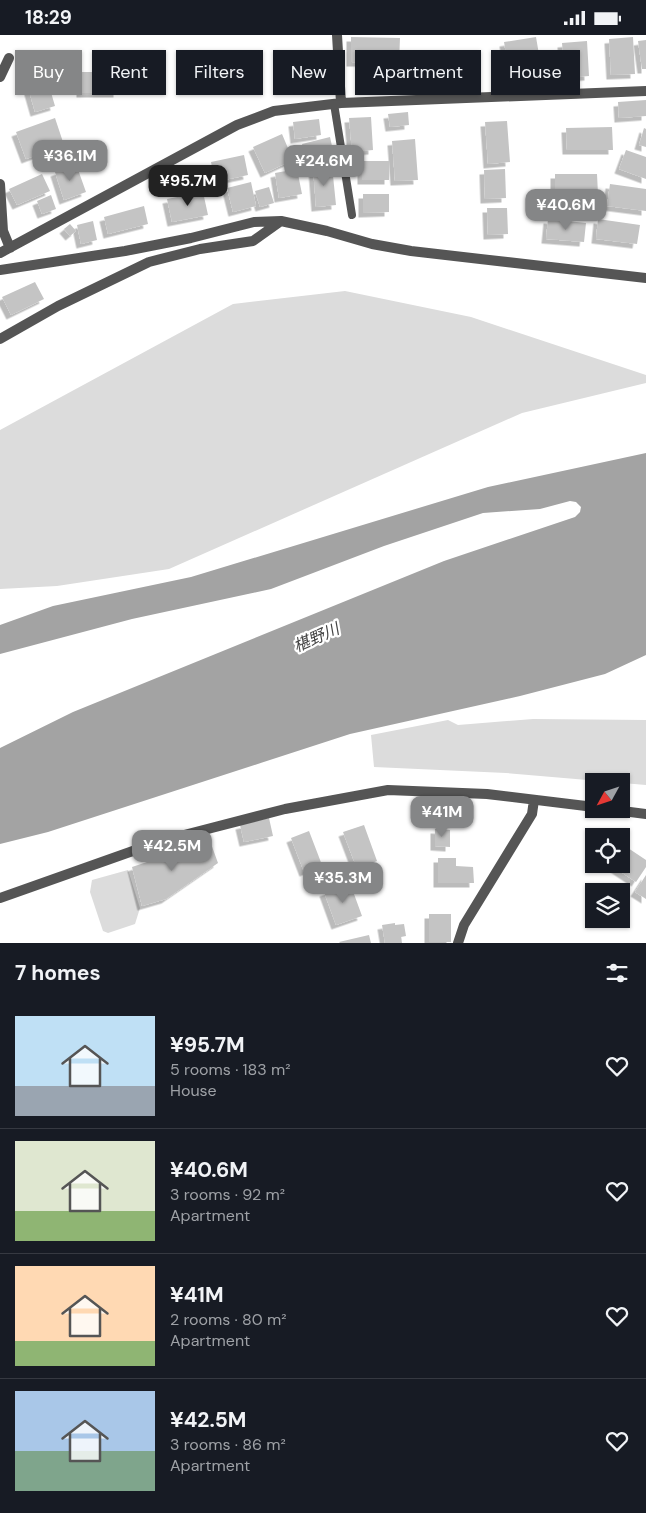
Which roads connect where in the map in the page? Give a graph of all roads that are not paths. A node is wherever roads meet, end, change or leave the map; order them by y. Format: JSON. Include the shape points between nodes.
{"nodes":[{"id":1,"x":336,"y":35,"type":"edge"},
{"id":2,"x":9,"y":58,"type":"dead end"},
{"id":3,"x":0,"y":77,"type":"edge"},
{"id":4,"x":646,"y":91,"type":"edge"},
{"id":5,"x":337,"y":103,"type":"junction"},
{"id":6,"x":0,"y":183,"type":"edge"},
{"id":7,"x":352,"y":215,"type":"dead end"},
{"id":8,"x":281,"y":221,"type":"junction"},
{"id":9,"x":10,"y":248,"type":"junction"},
{"id":10,"x":0,"y":253,"type":"edge"},
{"id":11,"x":0,"y":270,"type":"edge"},
{"id":12,"x":646,"y":278,"type":"edge"},
{"id":13,"x":0,"y":339,"type":"edge"},
{"id":14,"x":534,"y":800,"type":"junction"},
{"id":15,"x":585,"y":806,"type":"edge"},
{"id":16,"x":630,"y":812,"type":"edge"},
{"id":17,"x":646,"y":814,"type":"edge"},
{"id":18,"x":0,"y":898,"type":"edge"},
{"id":19,"x":458,"y":943,"type":"edge"}],
"edges":[{"from":1,"to":5,"type":"street"},
{"from":2,"to":3,"type":"street"},
{"from":4,"to":5,"type":"street"},
{"from":5,"to":7,"type":"lane"},
{"from":5,"to":9,"type":"street","via":[[274,111],[237,125]]},
{"from":6,"to":9,"type":"street","via":[[3,231]]},
{"from":8,"to":11,"type":"street","via":[[254,222],[125,251]]},
{"from":8,"to":12,"type":"street","via":[[372,245]]},
{"from":8,"to":13,"type":"street","via":[[253,241],[200,249],[149,262],[58,306]]},
{"from":9,"to":10,"type":"street"},
{"from":14,"to":15,"type":"street"},
{"from":14,"to":18,"type":"street","via":[[487,794],[388,790],[285,809],[162,841]]},
{"from":14,"to":19,"type":"street","via":[[532,814],[464,925]]},
{"from":16,"to":17,"type":"street"}]}
